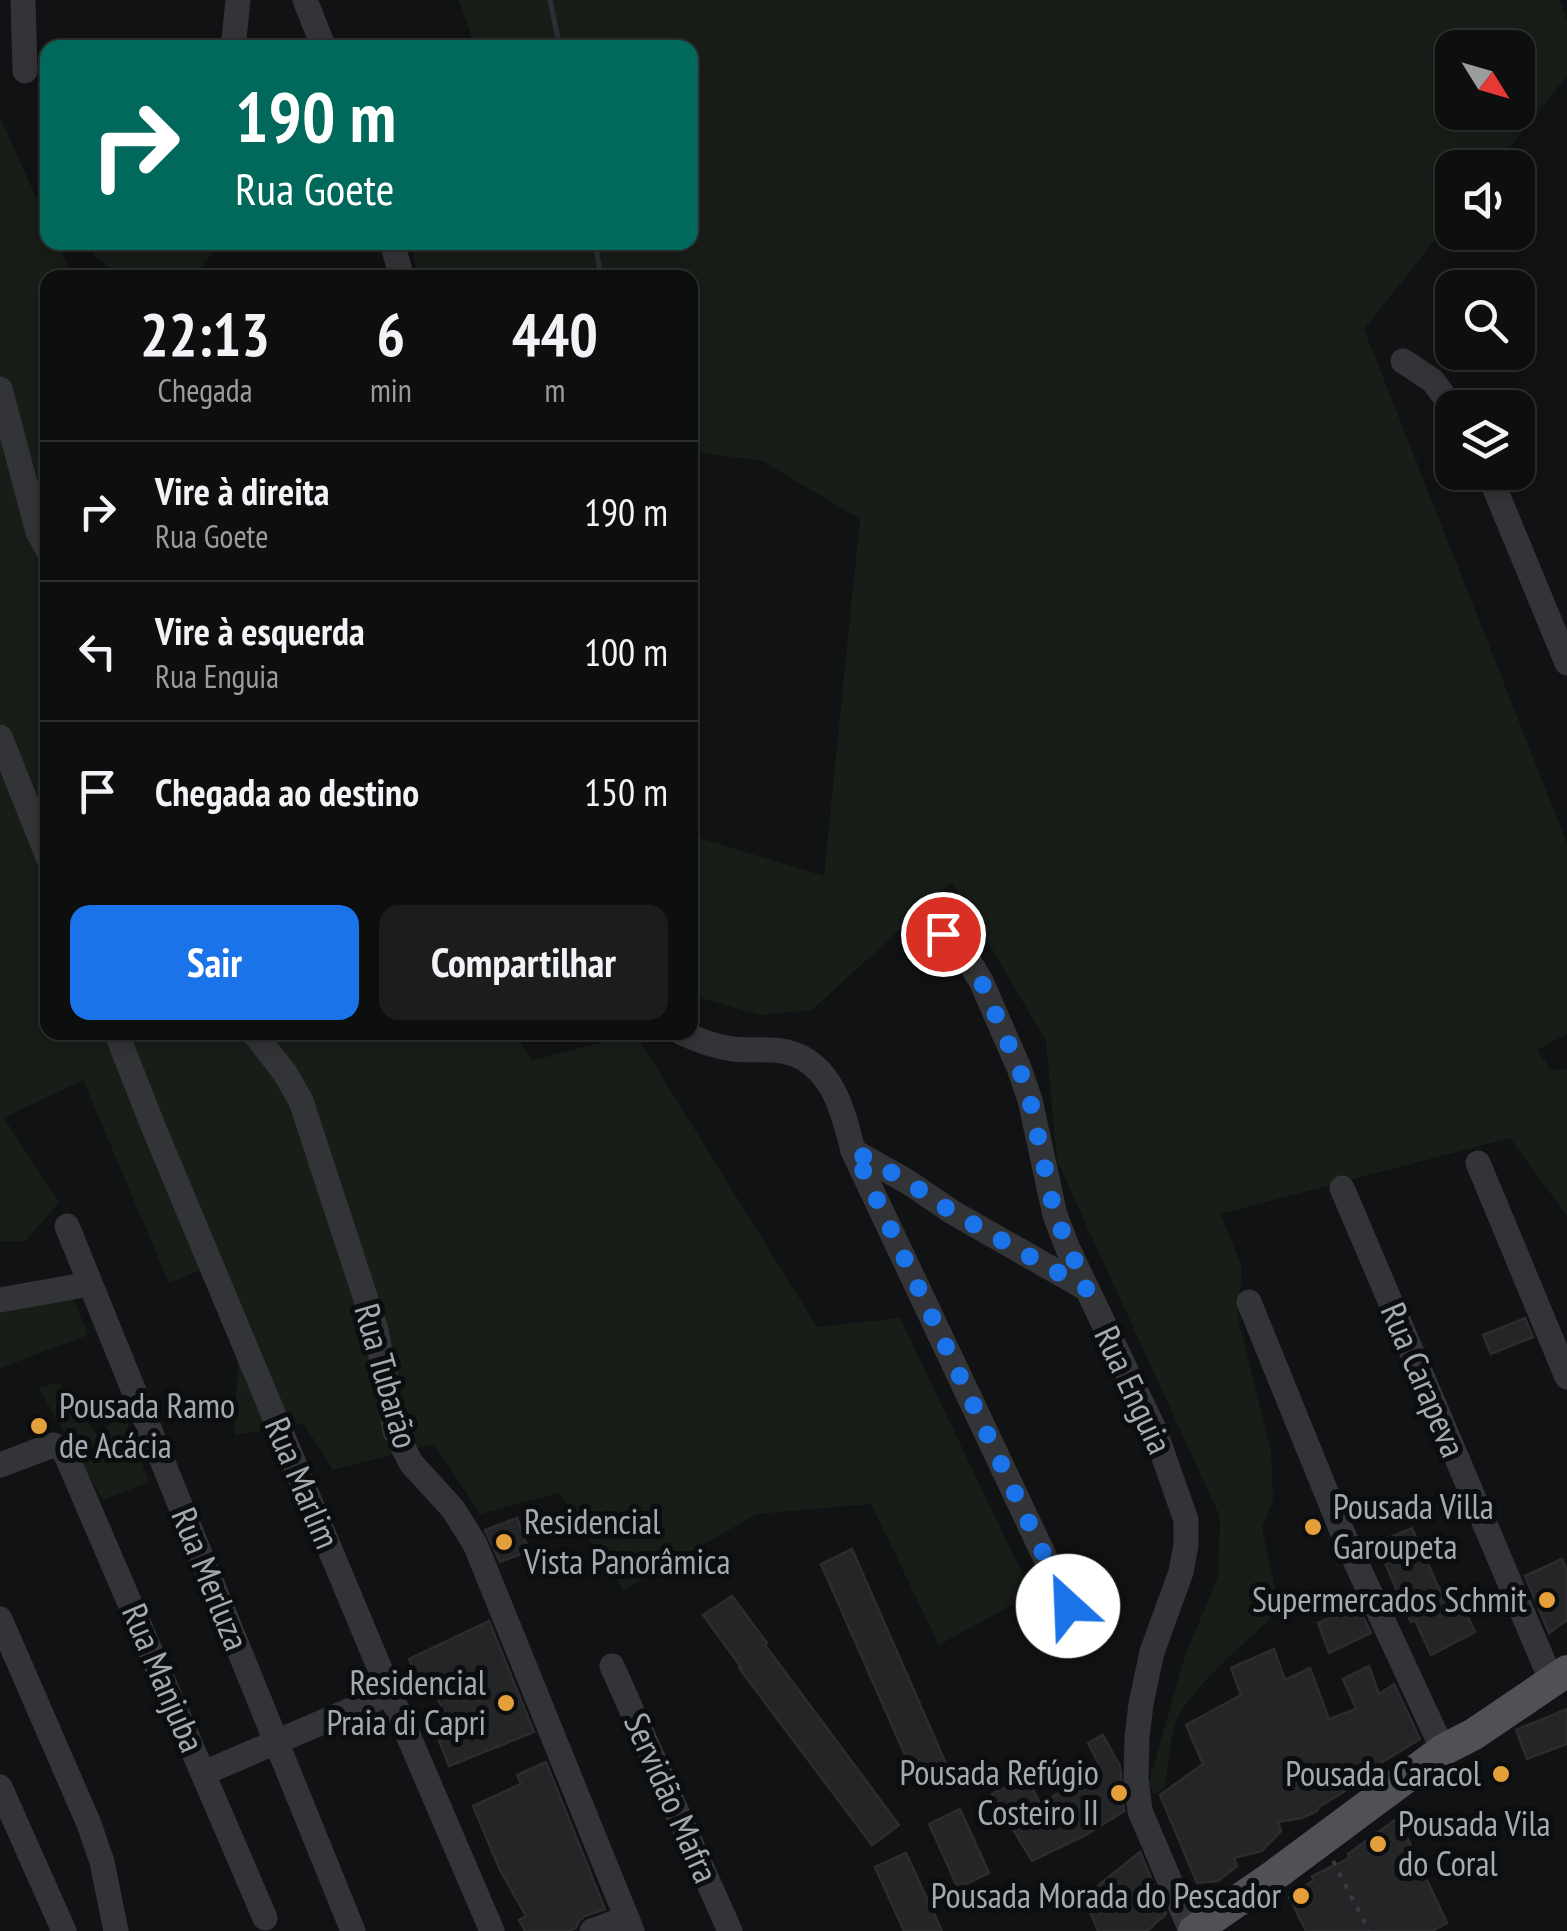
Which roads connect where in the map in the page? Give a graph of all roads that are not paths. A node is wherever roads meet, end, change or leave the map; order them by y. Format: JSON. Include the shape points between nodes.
{"nodes":[{"id":1,"x":23,"y":0,"type":"edge"},
{"id":2,"x":305,"y":0,"type":"edge"},
{"id":3,"x":233,"y":4,"type":"edge"},
{"id":4,"x":233,"y":40,"type":"edge"},
{"id":5,"x":321,"y":40,"type":"edge"},
{"id":6,"x":25,"y":71,"type":"dead end"},
{"id":7,"x":1403,"y":361,"type":"dead end"},
{"id":8,"x":0,"y":389,"type":"edge"},
{"id":9,"x":1439,"y":390,"type":"edge"},
{"id":10,"x":1495,"y":490,"type":"edge"},
{"id":11,"x":40,"y":536,"type":"edge"},
{"id":12,"x":1567,"y":663,"type":"edge"},
{"id":13,"x":0,"y":736,"type":"edge"},
{"id":14,"x":40,"y":837,"type":"edge"},
{"id":15,"x":943,"y":934,"type":"dead end"},
{"id":16,"x":119,"y":1040,"type":"edge"},
{"id":17,"x":259,"y":1040,"type":"edge"},
{"id":18,"x":697,"y":1040,"type":"edge"},
{"id":19,"x":854,"y":1151,"type":"junction"},
{"id":20,"x":1478,"y":1162,"type":"dead end"},
{"id":21,"x":1342,"y":1188,"type":"dead end"},
{"id":22,"x":67,"y":1226,"type":"dead end"},
{"id":23,"x":90,"y":1284,"type":"junction"},
{"id":24,"x":1087,"y":1289,"type":"junction"},
{"id":25,"x":0,"y":1300,"type":"edge"},
{"id":26,"x":1248,"y":1302,"type":"dead end"},
{"id":27,"x":1567,"y":1378,"type":"edge"},
{"id":28,"x":0,"y":1465,"type":"edge"},
{"id":29,"x":1068,"y":1606,"type":"dead end"},
{"id":30,"x":3,"y":1634,"type":"edge"},
{"id":31,"x":612,"y":1666,"type":"dead end"},
{"id":32,"x":1559,"y":1676,"type":"edge"},
{"id":33,"x":390,"y":1693,"type":"junction"},
{"id":34,"x":276,"y":1742,"type":"junction"},
{"id":35,"x":1443,"y":1750,"type":"junction"},
{"id":36,"x":204,"y":1773,"type":"junction"},
{"id":37,"x":0,"y":1787,"type":"edge"},
{"id":38,"x":265,"y":1918,"type":"dead end"},
{"id":39,"x":629,"y":1924,"type":"edge"},
{"id":40,"x":64,"y":1931,"type":"edge"},
{"id":41,"x":116,"y":1931,"type":"edge"},
{"id":42,"x":353,"y":1931,"type":"edge"},
{"id":43,"x":492,"y":1931,"type":"edge"},
{"id":44,"x":592,"y":1931,"type":"edge"},
{"id":45,"x":730,"y":1931,"type":"edge"},
{"id":46,"x":1192,"y":1931,"type":"edge"}],
"edges":[{"from":1,"to":6,"type":"street"},
{"from":2,"to":5,"type":"street"},
{"from":3,"to":4,"type":"street"},
{"from":7,"to":9,"type":"street"},
{"from":8,"to":11,"type":"street"},
{"from":10,"to":12,"type":"street"},
{"from":13,"to":14,"type":"street"},
{"from":15,"to":24,"type":"street","name":"Rua Enguia","via":[[981,981],[1019,1068],[1055,1215]]},
{"from":16,"to":33,"type":"street","name":"Rua Marlim"},
{"from":17,"to":39,"type":"street","name":"Rua Tubarão","via":[[301,1102],[376,1330],[395,1431],[410,1462],[475,1544]]},
{"from":18,"to":19,"type":"street","via":[[788,1052],[810,1062],[843,1108]]},
{"from":19,"to":24,"type":"street"},
{"from":19,"to":29,"type":"street"},
{"from":20,"to":27,"type":"street"},
{"from":21,"to":32,"type":"street","name":"Rua Carapeva"},
{"from":22,"to":23,"type":"street","name":"Rua Merluza"},
{"from":23,"to":25,"type":"street"},
{"from":23,"to":34,"type":"street","name":"Rua Merluza"},
{"from":24,"to":46,"type":"street","name":"Rua Enguia","via":[[1154,1429],[1186,1520],[1181,1572],[1152,1652],[1137,1737],[1140,1812]]},
{"from":26,"to":35,"type":"street","via":[[1346,1541]]},
{"from":28,"to":36,"type":"street","name":"Rua Manjuba","via":[[53,1445],[64,1450]]},
{"from":30,"to":41,"type":"street","via":[[89,1824]]},
{"from":31,"to":45,"type":"street","name":"Servidão Mafra"},
{"from":32,"to":35,"type":"main road"},
{"from":33,"to":34,"type":"street"},
{"from":33,"to":43,"type":"street","name":"Rua Marlim"},
{"from":34,"to":36,"type":"street"},
{"from":34,"to":42,"type":"street","name":"Rua Merluza"},
{"from":35,"to":46,"type":"main road"},
{"from":36,"to":38,"type":"street","name":"Rua Manjuba"},
{"from":37,"to":40,"type":"street"},
{"from":39,"to":44,"type":"street"}]}
